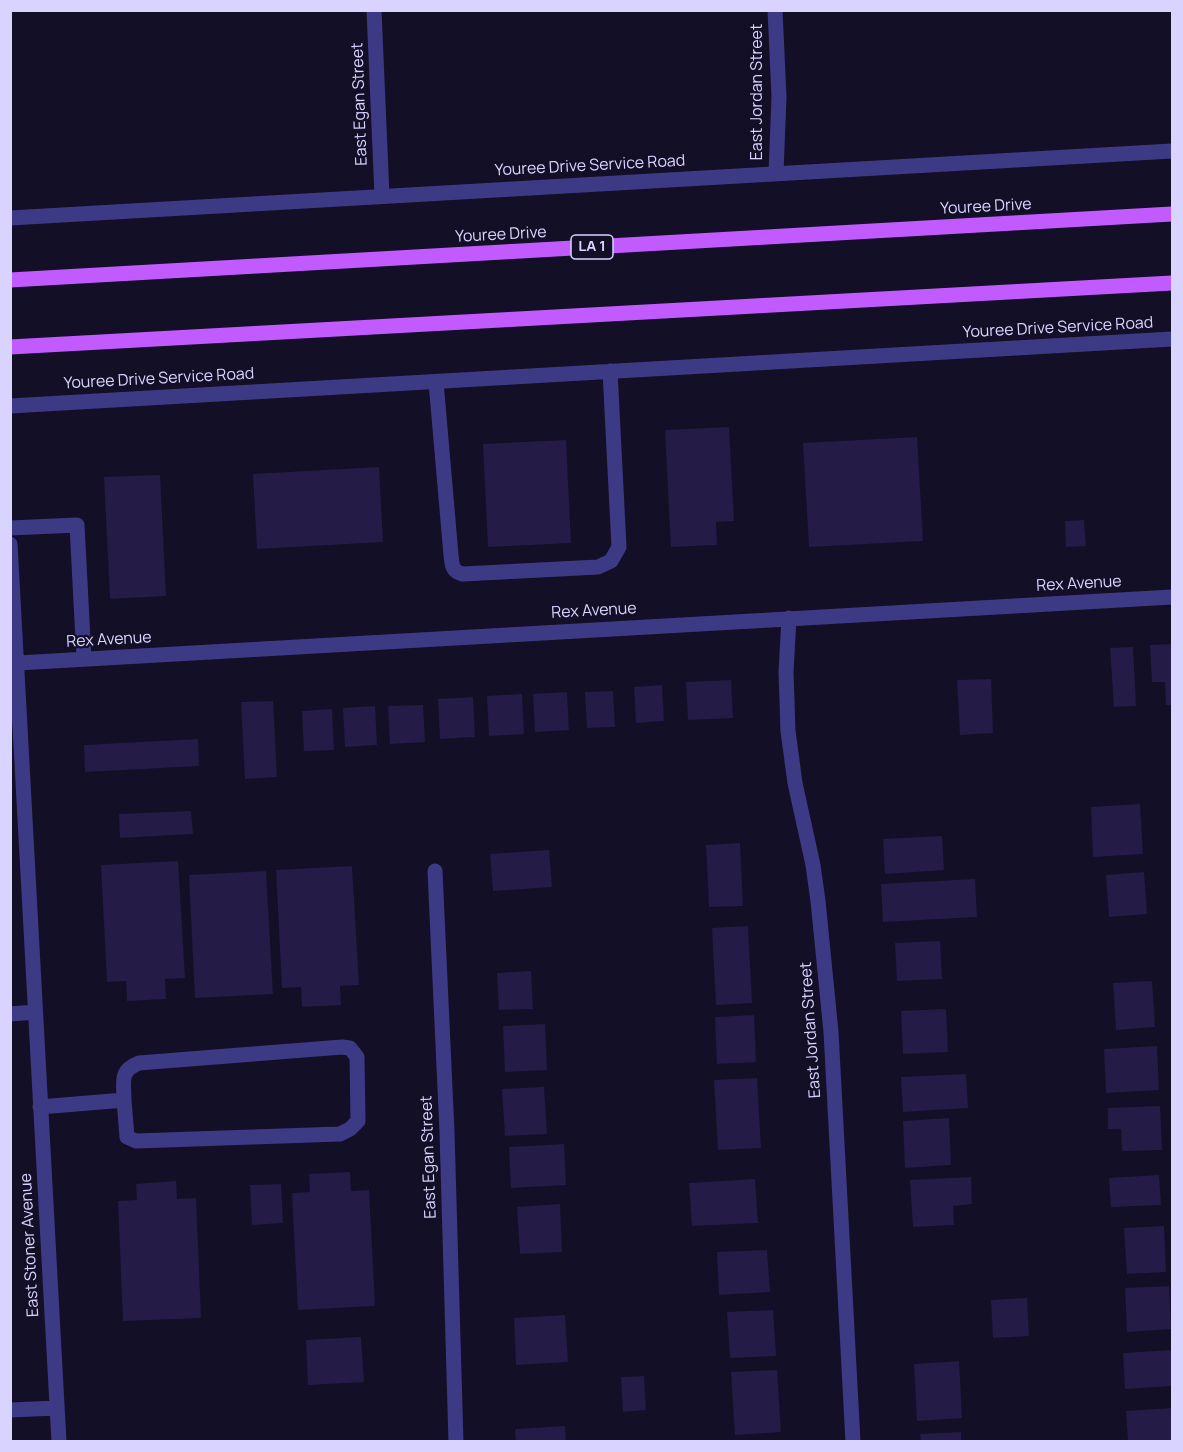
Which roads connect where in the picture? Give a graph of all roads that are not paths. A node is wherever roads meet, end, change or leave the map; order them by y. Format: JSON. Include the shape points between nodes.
{"nodes":[{"id":1,"x":374,"y":10,"type":"edge"},
{"id":2,"x":775,"y":10,"type":"edge"},
{"id":3,"x":1173,"y":151,"type":"edge"},
{"id":4,"x":776,"y":173,"type":"junction"},
{"id":5,"x":382,"y":196,"type":"junction"},
{"id":6,"x":1173,"y":214,"type":"edge"},
{"id":7,"x":10,"y":218,"type":"edge"},
{"id":8,"x":10,"y":280,"type":"edge"},
{"id":9,"x":1173,"y":283,"type":"edge"},
{"id":10,"x":1173,"y":339,"type":"edge"},
{"id":11,"x":10,"y":347,"type":"edge"},
{"id":12,"x":610,"y":371,"type":"junction"},
{"id":13,"x":436,"y":382,"type":"junction"},
{"id":14,"x":10,"y":406,"type":"edge"},
{"id":15,"x":10,"y":528,"type":"edge"},
{"id":16,"x":10,"y":544,"type":"edge"},
{"id":17,"x":1173,"y":597,"type":"edge"},
{"id":18,"x":789,"y":618,"type":"junction"},
{"id":19,"x":13,"y":620,"type":"edge"},
{"id":20,"x":84,"y":659,"type":"junction"},
{"id":21,"x":18,"y":663,"type":"junction"},
{"id":22,"x":435,"y":871,"type":"dead end"},
{"id":23,"x":35,"y":1012,"type":"junction"},
{"id":24,"x":10,"y":1014,"type":"edge"},
{"id":25,"x":124,"y":1100,"type":"junction"},
{"id":26,"x":40,"y":1107,"type":"junction"},
{"id":27,"x":57,"y":1408,"type":"junction"},
{"id":28,"x":10,"y":1410,"type":"edge"},
{"id":29,"x":59,"y":1442,"type":"edge"},
{"id":30,"x":456,"y":1442,"type":"edge"},
{"id":31,"x":853,"y":1442,"type":"edge"}],
"edges":[{"from":1,"to":5,"type":"street","name":"East Egan Street"},
{"from":2,"to":4,"type":"street","name":"East Jordan Street","via":[[779,97]]},
{"from":3,"to":4,"type":"street","name":"Youree Drive Service Road"},
{"from":4,"to":5,"type":"street","name":"Youree Drive Service Road"},
{"from":5,"to":7,"type":"street","name":"Youree Drive Service Road"},
{"from":6,"to":8,"type":"main road","name":"Youree Drive","number":"LA 1"},
{"from":9,"to":11,"type":"main road"},
{"from":10,"to":12,"type":"street","name":"Youree Drive Service Road"},
{"from":12,"to":13,"type":"street","name":"Youree Drive Service Road"},
{"from":12,"to":13,"type":"street","via":[[619,547],[611,561],[598,567],[463,574],[453,570]]},
{"from":13,"to":14,"type":"street","name":"Youree Drive Service Road"},
{"from":15,"to":20,"type":"street","via":[[76,525]]},
{"from":16,"to":19,"type":"street","name":"East Stoner Avenue"},
{"from":17,"to":18,"type":"street","name":"Rex Avenue"},
{"from":18,"to":20,"type":"street","name":"Rex Avenue"},
{"from":18,"to":31,"type":"street","name":"East Jordan Street","via":[[788,731],[813,865],[831,1032]]},
{"from":19,"to":21,"type":"street","name":"East Stoner Avenue"},
{"from":20,"to":21,"type":"street","name":"Rex Avenue"},
{"from":21,"to":23,"type":"street","name":"East Stoner Avenue"},
{"from":22,"to":30,"type":"street","name":"East Egan Street"},
{"from":23,"to":24,"type":"street"},
{"from":23,"to":26,"type":"street","name":"East Stoner Avenue"},
{"from":25,"to":25,"type":"street","via":[[124,1073],[139,1063],[342,1047],[350,1048],[357,1057],[358,1121],[340,1134],[131,1140],[127,1137]]},
{"from":25,"to":26,"type":"street"},
{"from":26,"to":27,"type":"street","name":"East Stoner Avenue"},
{"from":27,"to":28,"type":"street"},
{"from":27,"to":29,"type":"street","name":"East Stoner Avenue"}]}
